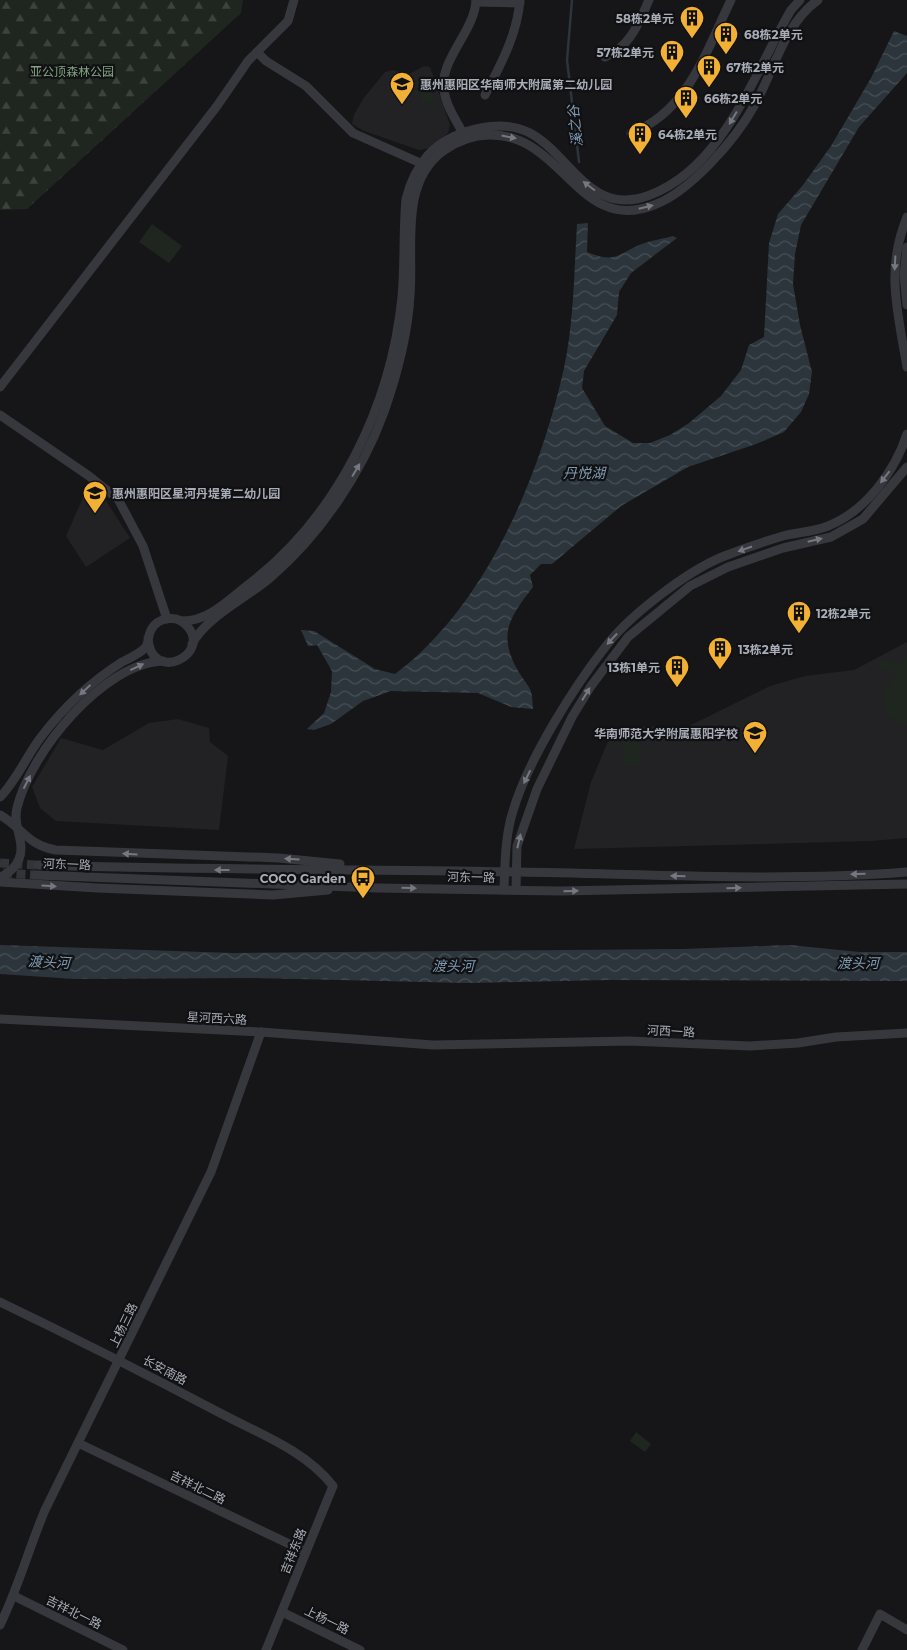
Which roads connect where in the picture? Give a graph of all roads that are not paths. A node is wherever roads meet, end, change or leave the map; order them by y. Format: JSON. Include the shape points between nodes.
{"nodes":[{"id":1,"x":294,"y":0,"type":"edge"},
{"id":2,"x":648,"y":0,"type":"edge"},
{"id":3,"x":731,"y":0,"type":"edge"},
{"id":4,"x":800,"y":0,"type":"edge"},
{"id":5,"x":818,"y":0,"type":"edge"},
{"id":6,"x":476,"y":1,"type":"edge"},
{"id":7,"x":520,"y":1,"type":"edge"},
{"id":8,"x":257,"y":52,"type":"junction"},
{"id":9,"x":605,"y":57,"type":"dead end"},
{"id":10,"x":485,"y":95,"type":"dead end"},
{"id":11,"x":631,"y":134,"type":"dead end"},
{"id":12,"x":465,"y":136,"type":"junction"},
{"id":13,"x":426,"y":165,"type":"junction"},
{"id":14,"x":907,"y":217,"type":"edge"},
{"id":15,"x":907,"y":247,"type":"edge"},
{"id":16,"x":907,"y":305,"type":"edge"},
{"id":17,"x":907,"y":367,"type":"edge"},
{"id":18,"x":0,"y":387,"type":"edge"},
{"id":19,"x":0,"y":415,"type":"edge"},
{"id":20,"x":907,"y":434,"type":"edge"},
{"id":21,"x":907,"y":467,"type":"edge"},
{"id":22,"x":167,"y":618,"type":"junction"},
{"id":23,"x":181,"y":621,"type":"junction"},
{"id":24,"x":148,"y":638,"type":"junction"},
{"id":25,"x":192,"y":644,"type":"junction"},
{"id":26,"x":163,"y":662,"type":"junction"},
{"id":27,"x":0,"y":797,"type":"edge"},
{"id":28,"x":0,"y":815,"type":"edge"},
{"id":29,"x":16,"y":829,"type":"junction"},
{"id":30,"x":38,"y":866,"type":"tunnel mouth"},
{"id":31,"x":376,"y":869,"type":"junction"},
{"id":32,"x":505,"y":871,"type":"junction"},
{"id":33,"x":516,"y":872,"type":"junction"},
{"id":34,"x":907,"y":872,"type":"edge"},
{"id":35,"x":35,"y":875,"type":"tunnel mouth"},
{"id":36,"x":1,"y":878,"type":"edge"},
{"id":37,"x":907,"y":884,"type":"edge"},
{"id":38,"x":360,"y":888,"type":"junction"},
{"id":39,"x":504,"y":890,"type":"junction"},
{"id":40,"x":516,"y":890,"type":"junction"},
{"id":41,"x":0,"y":1019,"type":"edge"},
{"id":42,"x":261,"y":1032,"type":"junction"},
{"id":43,"x":907,"y":1033,"type":"edge"},
{"id":44,"x":433,"y":1045,"type":"joint"},
{"id":45,"x":0,"y":1302,"type":"edge"},
{"id":46,"x":119,"y":1360,"type":"junction"},
{"id":47,"x":78,"y":1443,"type":"junction"},
{"id":48,"x":314,"y":1468,"type":"joint"},
{"id":49,"x":306,"y":1552,"type":"junction"},
{"id":50,"x":14,"y":1596,"type":"junction"},
{"id":51,"x":282,"y":1612,"type":"junction"},
{"id":52,"x":0,"y":1625,"type":"edge"},
{"id":53,"x":907,"y":1630,"type":"edge"},
{"id":54,"x":123,"y":1650,"type":"edge"},
{"id":55,"x":266,"y":1650,"type":"edge"},
{"id":56,"x":360,"y":1650,"type":"edge"},
{"id":57,"x":862,"y":1650,"type":"edge"}],
"edges":[{"from":1,"to":8,"type":"street","via":[[288,21]]},
{"from":2,"to":9,"type":"street","via":[[629,41]]},
{"from":3,"to":11,"type":"street","via":[[693,80],[664,115]]},
{"from":4,"to":12,"type":"street","one_way":true,"via":[[791,10],[744,100],[717,142],[663,190],[648,196],[619,200],[603,196],[586,185],[541,141],[516,128],[489,127]]},
{"from":12,"to":5,"type":"street","one_way":true,"via":[[507,136],[526,142],[594,201],[610,208],[635,210],[658,204],[689,182],[725,148],[754,106],[794,24]]},
{"from":6,"to":7,"type":"street"},
{"from":6,"to":12,"type":"street","via":[[471,23],[445,74],[443,89]]},
{"from":7,"to":10,"type":"street","via":[[517,26],[509,48]]},
{"from":8,"to":13,"type":"street","via":[[306,86],[352,133]]},
{"from":8,"to":18,"type":"street"},
{"from":12,"to":13,"type":"street","via":[[440,145]]},
{"from":13,"to":23,"type":"street","via":[[410,185],[406,199],[402,296],[387,377],[374,413],[338,485],[295,542],[258,577],[202,619]]},
{"from":25,"to":13,"type":"street","one_way":true,"via":[[204,627],[271,577],[300,547],[345,489],[361,462],[383,414],[402,345],[410,295],[414,198]]},
{"from":14,"to":17,"type":"street","one_way":true,"via":[[894,260]]},
{"from":15,"to":16,"type":"street","via":[[904,275]]},
{"from":19,"to":22,"type":"street","via":[[118,499],[143,546]]},
{"from":20,"to":32,"type":"street","one_way":true,"via":[[900,457],[851,514],[828,527],[784,536],[713,562],[673,586],[624,626],[606,646],[555,724],[519,792],[507,836]]},
{"from":33,"to":21,"type":"street","one_way":true,"via":[[517,846],[524,819],[556,747],[591,686],[628,636],[690,586],[728,567],[831,537],[863,519]]},
{"from":22,"to":23,"type":"street"},
{"from":22,"to":24,"type":"street","via":[[154,625]]},
{"from":23,"to":25,"type":"street","via":[[191,632]]},
{"from":24,"to":26,"type":"street","via":[[152,652]]},
{"from":24,"to":27,"type":"street","one_way":true,"via":[[139,653],[106,673],[65,710],[41,736]]},
{"from":25,"to":26,"type":"street","via":[[184,658],[177,662]]},
{"from":29,"to":26,"type":"street","one_way":true,"via":[[15,817],[25,785],[42,755],[69,720],[118,677],[139,665]]},
{"from":28,"to":29,"type":"street"},
{"from":31,"to":29,"type":"street","one_way":true,"via":[[279,858],[56,850],[32,843]]},
{"from":29,"to":36,"type":"street","via":[[20,838],[20,854],[13,868]]},
{"from":31,"to":30,"type":"street","name":"河东一路","one_way":true,"via":[[200,870]]},
{"from":31,"to":32,"type":"street","name":"河东一路"},
{"from":32,"to":33,"type":"street","name":"河东一路"},
{"from":32,"to":39,"type":"street"},
{"from":34,"to":33,"type":"street","name":"河东一路","one_way":true,"via":[[720,877]]},
{"from":33,"to":40,"type":"street"},
{"from":35,"to":38,"type":"street","name":"河东一路"},
{"from":36,"to":38,"type":"street","one_way":true,"via":[[97,888],[273,895]]},
{"from":40,"to":37,"type":"street","name":"河东一路","one_way":true},
{"from":38,"to":39,"type":"street","name":"河东一路","one_way":true},
{"from":39,"to":40,"type":"street","name":"河东一路"},
{"from":41,"to":42,"type":"street","name":"星河西六路"},
{"from":42,"to":44,"type":"street","name":"星河西六路"},
{"from":42,"to":46,"type":"street","name":"上杨三路","via":[[211,1172]]},
{"from":43,"to":44,"type":"street","name":"河西一路","via":[[750,1046],[629,1041]]},
{"from":45,"to":46,"type":"street","name":"长安南路"},
{"from":46,"to":47,"type":"street","name":"上杨三路"},
{"from":46,"to":48,"type":"street","name":"长安南路","via":[[296,1453]]},
{"from":47,"to":49,"type":"street","name":"吉祥北二路"},
{"from":47,"to":50,"type":"street","name":"上杨三路","via":[[34,1536]]},
{"from":48,"to":49,"type":"street","name":"吉祥东路","via":[[333,1486]]},
{"from":49,"to":51,"type":"street","name":"吉祥东路"},
{"from":50,"to":52,"type":"street","name":"上杨三路"},
{"from":50,"to":54,"type":"street","name":"吉祥北一路"},
{"from":51,"to":55,"type":"street","name":"吉祥东路"},
{"from":51,"to":56,"type":"street","name":"上杨一路"},
{"from":53,"to":57,"type":"street","via":[[880,1614]]}]}
